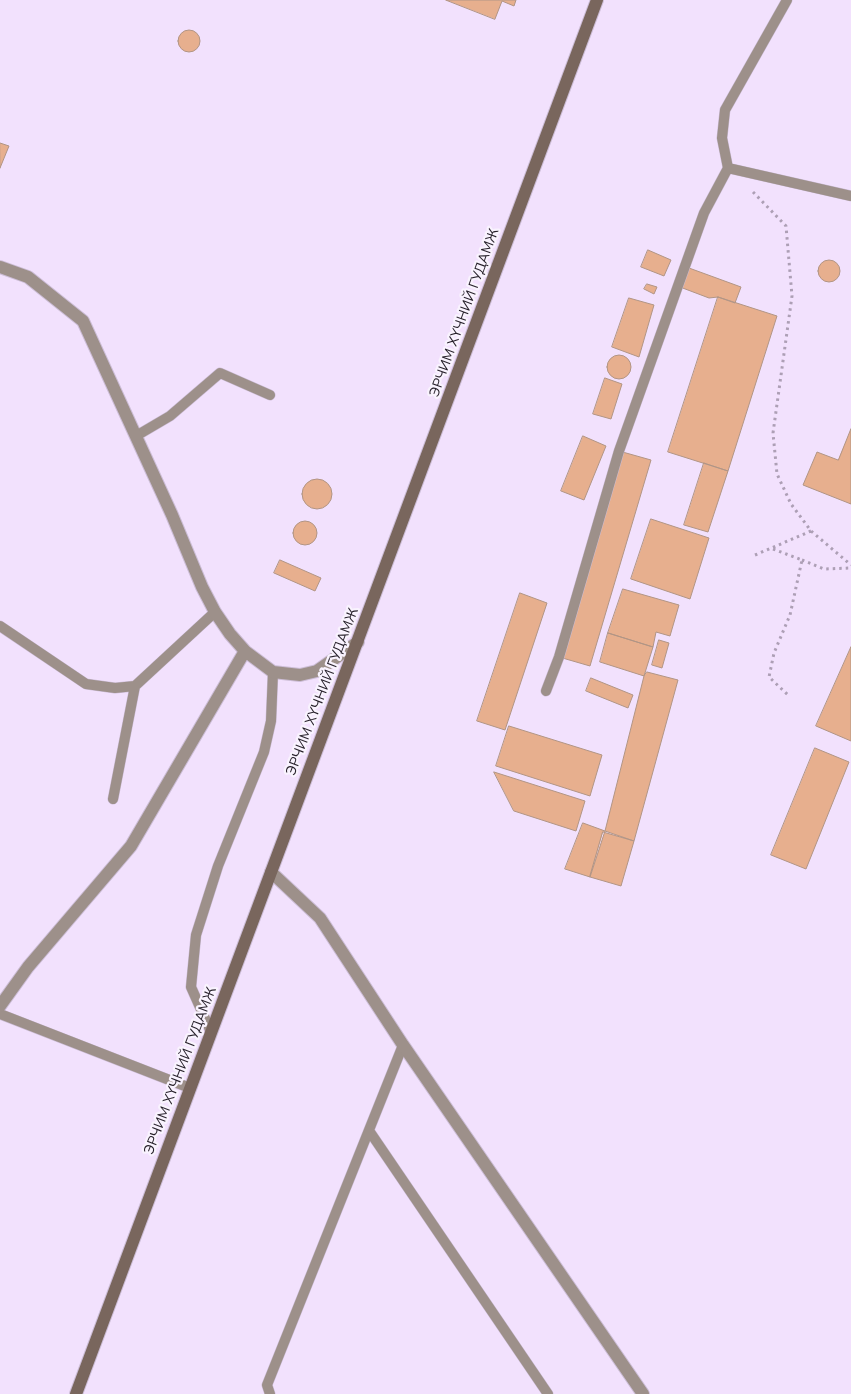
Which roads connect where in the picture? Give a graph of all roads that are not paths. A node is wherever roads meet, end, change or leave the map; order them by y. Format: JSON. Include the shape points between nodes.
{"nodes":[{"id":1,"x":597,"y":0,"type":"edge"},
{"id":2,"x":787,"y":0,"type":"edge"},
{"id":3,"x":728,"y":168,"type":"junction"},
{"id":4,"x":851,"y":196,"type":"edge"},
{"id":5,"x":0,"y":267,"type":"edge"},
{"id":6,"x":270,"y":395,"type":"dead end"},
{"id":7,"x":136,"y":436,"type":"junction"},
{"id":8,"x":215,"y":612,"type":"junction"},
{"id":9,"x":0,"y":626,"type":"edge"},
{"id":10,"x":358,"y":642,"type":"junction"},
{"id":11,"x":245,"y":651,"type":"junction"},
{"id":12,"x":273,"y":672,"type":"junction"},
{"id":13,"x":135,"y":686,"type":"junction"},
{"id":14,"x":546,"y":691,"type":"dead end"},
{"id":15,"x":114,"y":798,"type":"dead end"},
{"id":16,"x":271,"y":872,"type":"junction"},
{"id":17,"x":0,"y":1006,"type":"edge"},
{"id":18,"x":0,"y":1014,"type":"edge"},
{"id":19,"x":211,"y":1032,"type":"junction"},
{"id":20,"x":403,"y":1045,"type":"junction"},
{"id":21,"x":190,"y":1088,"type":"junction"},
{"id":22,"x":370,"y":1132,"type":"junction"},
{"id":23,"x":76,"y":1394,"type":"edge"},
{"id":24,"x":270,"y":1394,"type":"edge"},
{"id":25,"x":548,"y":1394,"type":"edge"},
{"id":26,"x":643,"y":1394,"type":"edge"}],
"edges":[{"from":1,"to":10,"type":"main road","name":"ЭРЧИМ ХҮЧНИЙ ГУДАМЖ"},
{"from":2,"to":3,"type":"lane","via":[[725,110],[722,138]]},
{"from":3,"to":4,"type":"lane"},
{"from":3,"to":14,"type":"lane","via":[[704,213],[619,451],[559,657]]},
{"from":5,"to":7,"type":"street","via":[[28,277],[82,322]]},
{"from":6,"to":7,"type":"lane","via":[[220,373],[170,416]]},
{"from":7,"to":8,"type":"street"},
{"from":8,"to":11,"type":"street"},
{"from":8,"to":13,"type":"lane"},
{"from":9,"to":13,"type":"lane","via":[[86,684],[115,688]]},
{"from":10,"to":12,"type":"street","via":[[317,671],[300,675]]},
{"from":10,"to":16,"type":"main road","name":"ЭРЧИМ ХҮЧНИЙ ГУДАМЖ"},
{"from":11,"to":12,"type":"street"},
{"from":11,"to":17,"type":"street","via":[[131,846],[28,967]]},
{"from":12,"to":19,"type":"lane","via":[[271,721],[264,752],[218,866],[196,935],[191,987]]},
{"from":13,"to":15,"type":"lane"},
{"from":16,"to":19,"type":"main road","name":"ЭРЧИМ ХҮЧНИЙ ГУДАМЖ"},
{"from":16,"to":20,"type":"street","via":[[320,918]]},
{"from":18,"to":21,"type":"lane"},
{"from":19,"to":21,"type":"main road","name":"ЭРЧИМ ХҮЧНИЙ ГУДАМЖ"},
{"from":20,"to":22,"type":"lane"},
{"from":20,"to":26,"type":"street"},
{"from":21,"to":23,"type":"main road","name":"ЭРЧИМ ХҮЧНИЙ ГУДАМЖ"},
{"from":22,"to":24,"type":"lane","via":[[267,1385]]},
{"from":22,"to":25,"type":"lane"}]}
